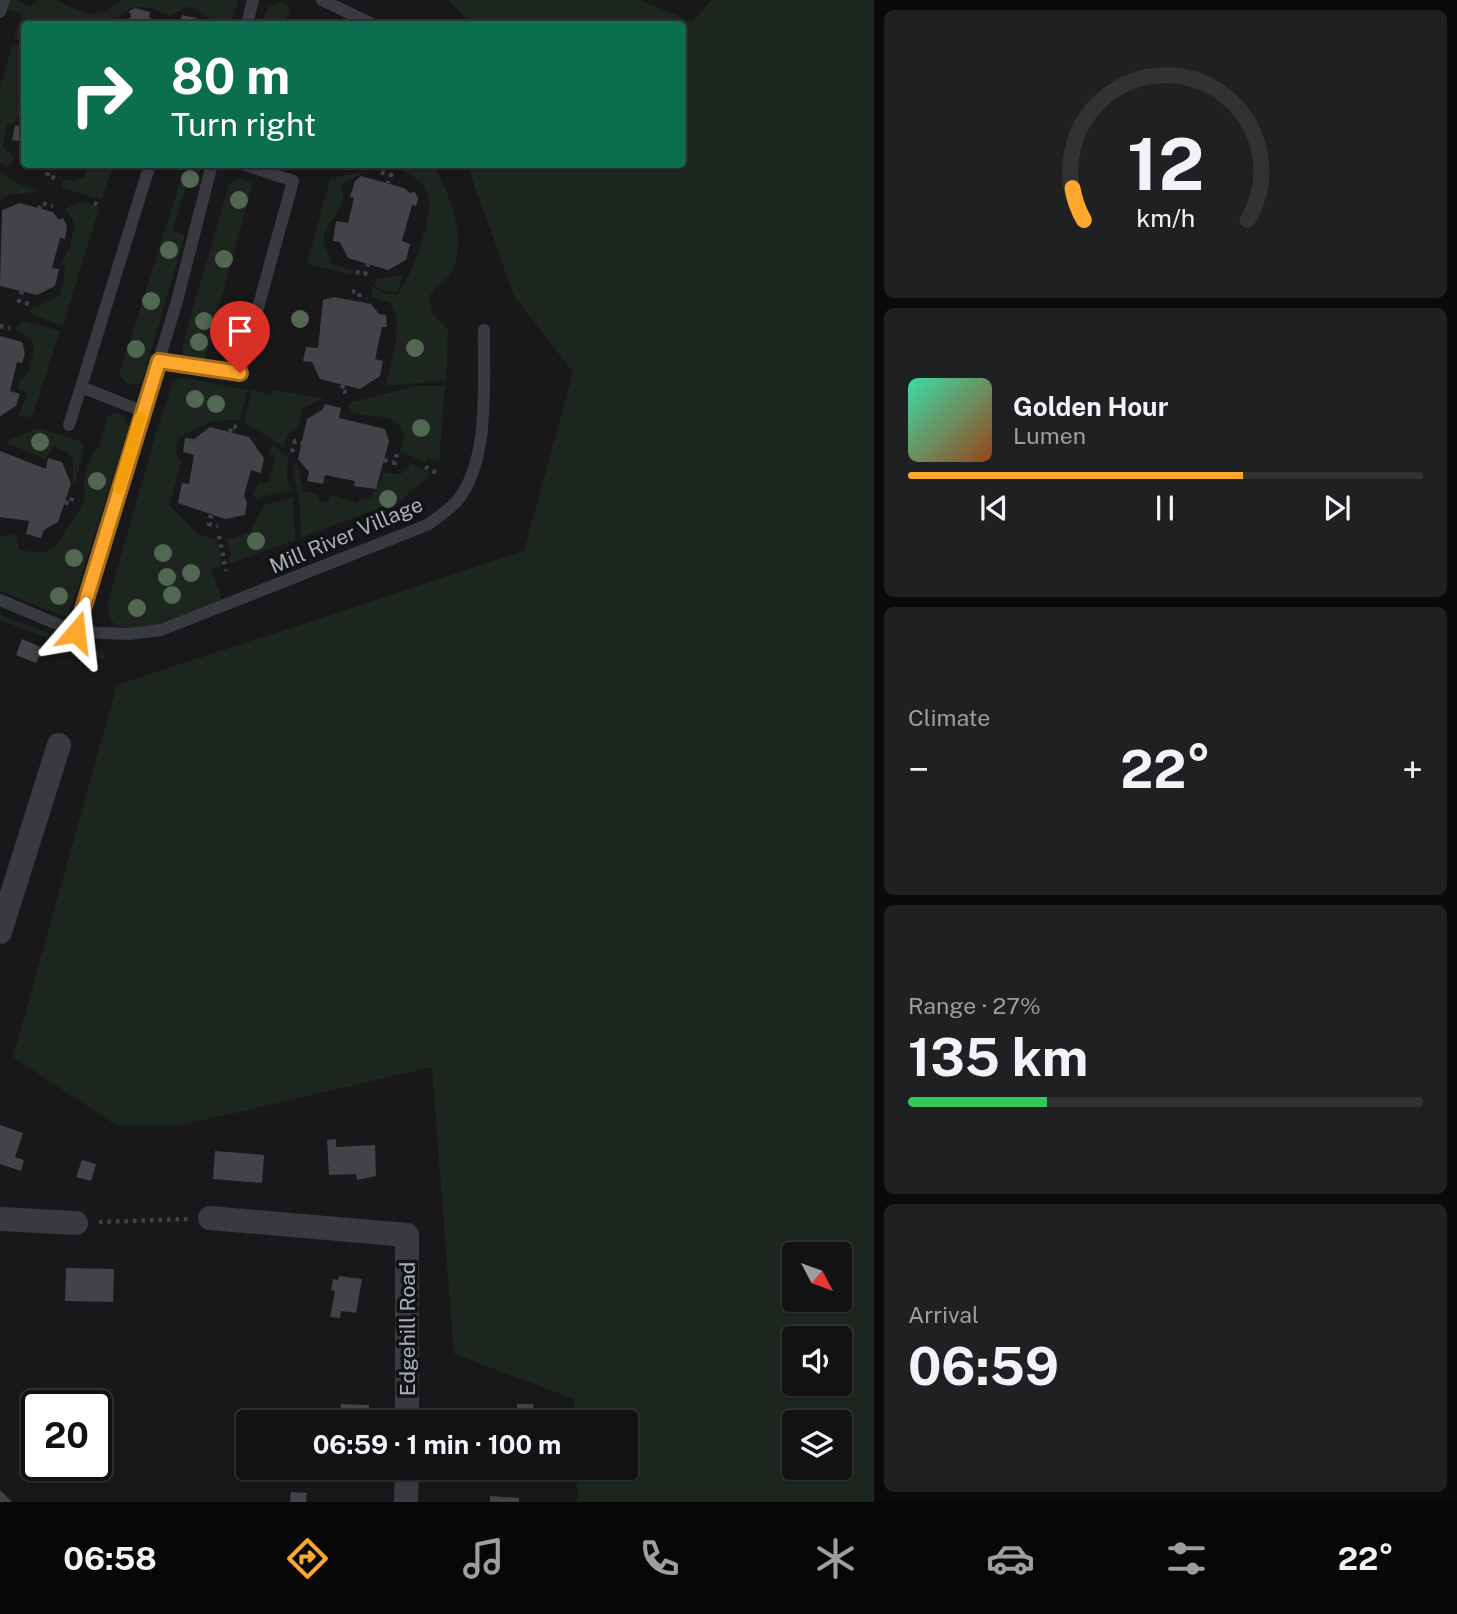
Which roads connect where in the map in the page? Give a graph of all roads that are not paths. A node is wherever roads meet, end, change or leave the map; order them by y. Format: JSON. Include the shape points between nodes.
{"nodes":[{"id":1,"x":4,"y":0,"type":"edge"},
{"id":2,"x":253,"y":0,"type":"edge"},
{"id":3,"x":322,"y":0,"type":"edge"},
{"id":4,"x":0,"y":12,"type":"edge"},
{"id":5,"x":248,"y":21,"type":"edge"},
{"id":6,"x":366,"y":21,"type":"edge"},
{"id":7,"x":149,"y":168,"type":"edge"},
{"id":8,"x":211,"y":168,"type":"edge"},
{"id":9,"x":260,"y":168,"type":"edge"},
{"id":10,"x":484,"y":330,"type":"dead end"},
{"id":11,"x":159,"y":361,"type":"junction"},
{"id":12,"x":81,"y":387,"type":"junction"},
{"id":13,"x":142,"y":411,"type":"junction"},
{"id":14,"x":69,"y":425,"type":"dead end"},
{"id":15,"x":0,"y":600,"type":"edge"},
{"id":16,"x":76,"y":632,"type":"junction"},
{"id":17,"x":59,"y":745,"type":"dead end"},
{"id":18,"x":0,"y":932,"type":"edge"},
{"id":19,"x":210,"y":1218,"type":"road end"},
{"id":20,"x":0,"y":1219,"type":"edge"},
{"id":21,"x":76,"y":1223,"type":"road end"},
{"id":22,"x":407,"y":1410,"type":"edge"},
{"id":23,"x":407,"y":1480,"type":"edge"},
{"id":24,"x":407,"y":1502,"type":"edge"}],
"edges":[{"from":1,"to":4,"type":"lane"},
{"from":2,"to":5,"type":"lane"},
{"from":3,"to":6,"type":"lane"},
{"from":7,"to":12,"type":"lane"},
{"from":8,"to":11,"type":"lane"},
{"from":9,"to":11,"type":"lane","via":[[294,176],[239,378]]},
{"from":10,"to":16,"type":"lane","name":"Mill River Village","via":[[482,421],[474,468],[457,501],[427,525],[177,625],[130,634]]},
{"from":11,"to":13,"type":"lane"},
{"from":12,"to":13,"type":"lane"},
{"from":12,"to":14,"type":"lane"},
{"from":13,"to":16,"type":"lane"},
{"from":15,"to":16,"type":"lane","name":"Mill River Village"},
{"from":17,"to":18,"type":"street"},
{"from":19,"to":22,"type":"street","name":"Edgehill Road","via":[[407,1235]]},
{"from":20,"to":21,"type":"street"},
{"from":23,"to":24,"type":"street"}]}
